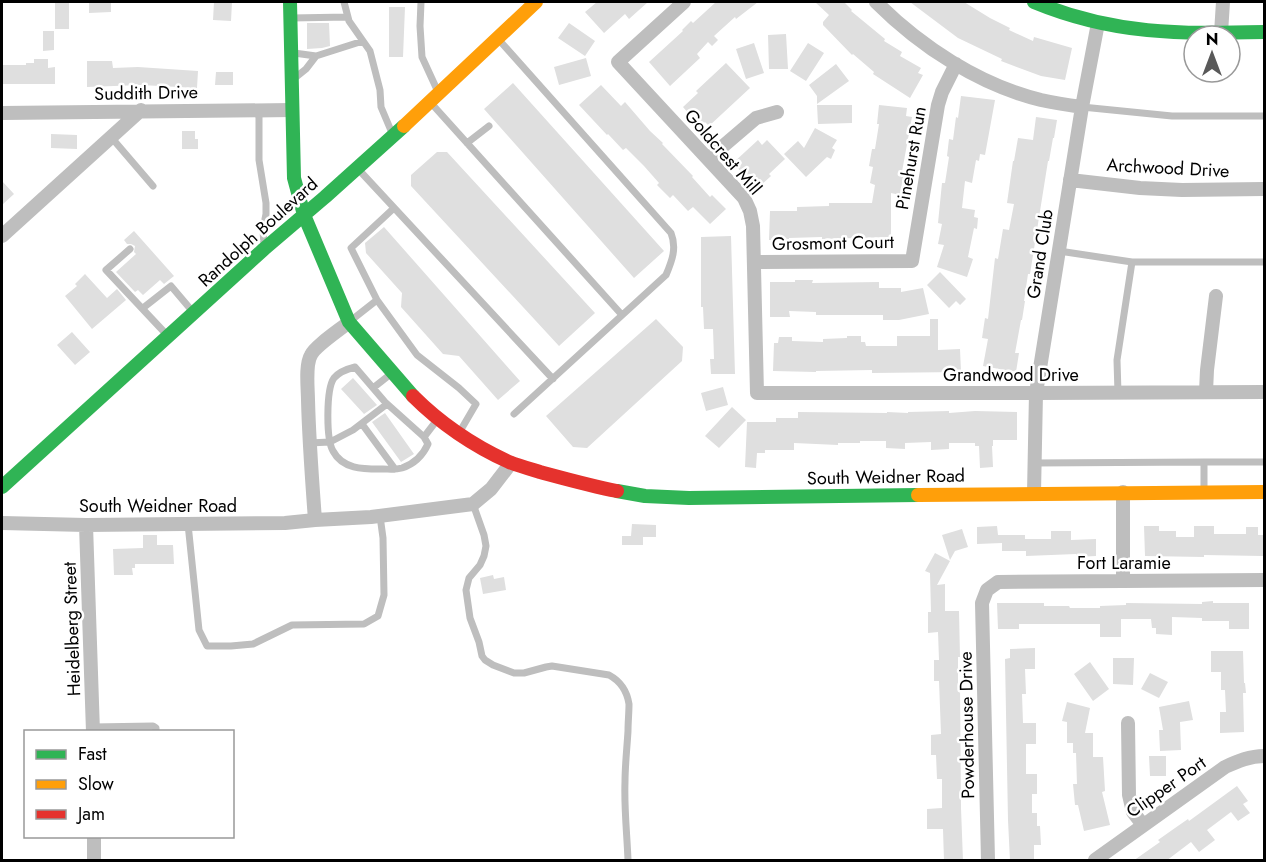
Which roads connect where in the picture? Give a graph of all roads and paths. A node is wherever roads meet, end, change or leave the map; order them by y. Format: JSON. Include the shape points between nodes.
{"nodes":[{"id":1,"x":290,"y":2,"type":"edge"},
{"id":2,"x":344,"y":2,"type":"edge"},
{"id":3,"x":421,"y":2,"type":"edge"},
{"id":4,"x":536,"y":2,"type":"edge"},
{"id":5,"x":684,"y":2,"type":"edge"},
{"id":6,"x":876,"y":2,"type":"edge"},
{"id":7,"x":1034,"y":2,"type":"edge"},
{"id":8,"x":1223,"y":2,"type":"edge"},
{"id":9,"x":348,"y":17,"type":"junction"},
{"id":10,"x":291,"y":18,"type":"junction"},
{"id":11,"x":1098,"y":23,"type":"junction"},
{"id":12,"x":1222,"y":24,"type":"edge"},
{"id":13,"x":1264,"y":32,"type":"edge"},
{"id":14,"x":1182,"y":33,"type":"edge"},
{"id":15,"x":1242,"y":33,"type":"edge"},
{"id":16,"x":497,"y":38,"type":"junction"},
{"id":17,"x":363,"y":41,"type":"junction"},
{"id":18,"x":291,"y":53,"type":"junction"},
{"id":19,"x":316,"y":56,"type":"junction"},
{"id":20,"x":956,"y":64,"type":"junction"},
{"id":21,"x":291,"y":85,"type":"junction"},
{"id":22,"x":434,"y":98,"type":"junction"},
{"id":23,"x":1082,"y":107,"type":"junction"},
{"id":24,"x":141,"y":110,"type":"junction"},
{"id":25,"x":259,"y":110,"type":"junction"},
{"id":26,"x":292,"y":110,"type":"junction"},
{"id":27,"x":2,"y":112,"type":"edge"},
{"id":28,"x":777,"y":112,"type":"dead end"},
{"id":29,"x":1264,"y":116,"type":"edge"},
{"id":30,"x":489,"y":126,"type":"dead end"},
{"id":31,"x":393,"y":135,"type":"junction"},
{"id":32,"x":111,"y":137,"type":"junction"},
{"id":33,"x":467,"y":143,"type":"junction"},
{"id":34,"x":708,"y":159,"type":"junction"},
{"id":35,"x":357,"y":168,"type":"junction"},
{"id":36,"x":1070,"y":180,"type":"junction"},
{"id":37,"x":153,"y":186,"type":"dead end"},
{"id":38,"x":1264,"y":189,"type":"edge"},
{"id":39,"x":393,"y":208,"type":"junction"},
{"id":40,"x":304,"y":215,"type":"junction"},
{"id":41,"x":2,"y":236,"type":"edge"},
{"id":42,"x":130,"y":249,"type":"dead end"},
{"id":43,"x":264,"y":249,"type":"junction"},
{"id":44,"x":1059,"y":251,"type":"junction"},
{"id":45,"x":912,"y":261,"type":"joint"},
{"id":46,"x":755,"y":262,"type":"junction"},
{"id":47,"x":1132,"y":262,"type":"junction"},
{"id":48,"x":1264,"y":262,"type":"edge"},
{"id":49,"x":1216,"y":296,"type":"dead end"},
{"id":50,"x":377,"y":300,"type":"junction"},
{"id":51,"x":143,"y":309,"type":"junction"},
{"id":52,"x":195,"y":314,"type":"junction"},
{"id":53,"x":622,"y":315,"type":"junction"},
{"id":54,"x":349,"y":322,"type":"junction"},
{"id":55,"x":169,"y":337,"type":"junction"},
{"id":56,"x":392,"y":373,"type":"junction"},
{"id":57,"x":553,"y":379,"type":"junction"},
{"id":58,"x":373,"y":388,"type":"junction"},
{"id":59,"x":1206,"y":392,"type":"junction"},
{"id":60,"x":1264,"y":392,"type":"edge"},
{"id":61,"x":757,"y":393,"type":"joint"},
{"id":62,"x":1035,"y":393,"type":"junction"},
{"id":63,"x":1118,"y":393,"type":"junction"},
{"id":64,"x":387,"y":404,"type":"junction"},
{"id":65,"x":514,"y":414,"type":"dead end"},
{"id":66,"x":439,"y":418,"type":"junction"},
{"id":67,"x":362,"y":424,"type":"junction"},
{"id":68,"x":459,"y":433,"type":"junction"},
{"id":69,"x":424,"y":437,"type":"junction"},
{"id":70,"x":330,"y":442,"type":"junction"},
{"id":71,"x":309,"y":443,"type":"junction"},
{"id":72,"x":1204,"y":462,"type":"junction"},
{"id":73,"x":1264,"y":462,"type":"edge"},
{"id":74,"x":512,"y":463,"type":"junction"},
{"id":75,"x":1034,"y":463,"type":"junction"},
{"id":76,"x":395,"y":469,"type":"junction"},
{"id":77,"x":2,"y":487,"type":"edge"},
{"id":78,"x":1123,"y":492,"type":"junction"},
{"id":79,"x":1204,"y":492,"type":"junction"},
{"id":80,"x":1264,"y":492,"type":"edge"},
{"id":81,"x":1034,"y":493,"type":"junction"},
{"id":82,"x":473,"y":504,"type":"junction"},
{"id":83,"x":380,"y":516,"type":"junction"},
{"id":84,"x":315,"y":520,"type":"junction"},
{"id":85,"x":2,"y":523,"type":"edge"},
{"id":86,"x":188,"y":524,"type":"junction"},
{"id":87,"x":86,"y":525,"type":"junction"},
{"id":88,"x":1264,"y":580,"type":"edge"},
{"id":89,"x":1123,"y":581,"type":"junction"},
{"id":90,"x":987,"y":590,"type":"joint"},
{"id":91,"x":1128,"y":723,"type":"dead end"},
{"id":92,"x":93,"y":729,"type":"edge"},
{"id":93,"x":156,"y":730,"type":"edge"},
{"id":94,"x":1264,"y":756,"type":"edge"},
{"id":95,"x":1143,"y":825,"type":"junction"},
{"id":96,"x":94,"y":838,"type":"edge"},
{"id":97,"x":94,"y":861,"type":"edge"},
{"id":98,"x":628,"y":861,"type":"edge"},
{"id":99,"x":988,"y":861,"type":"edge"},
{"id":100,"x":1095,"y":861,"type":"edge"}],
"edges":[{"from":1,"to":10,"type":"main road","name":"South Weidner Road"},
{"from":2,"to":9,"type":"lane"},
{"from":3,"to":22,"type":"lane","via":[[422,57]]},
{"from":4,"to":16,"type":"main road","name":"Randolph Boulevard"},
{"from":5,"to":34,"type":"street","name":"Goldcrest Mill","via":[[618,62]]},
{"from":6,"to":20,"type":"street"},
{"from":7,"to":11,"type":"main road"},
{"from":8,"to":12,"type":"street"},
{"from":9,"to":10,"type":"lane"},
{"from":9,"to":17,"type":"lane"},
{"from":10,"to":18,"type":"main road","name":"South Weidner Road"},
{"from":11,"to":14,"type":"main road","via":[[1131,30]]},
{"from":11,"to":23,"type":"street","name":"Grand Club"},
{"from":13,"to":15,"type":"main road"},
{"from":16,"to":22,"type":"main road","name":"Randolph Boulevard"},
{"from":16,"to":53,"type":"lane","via":[[671,233],[675,242],[673,260],[666,274]]},
{"from":17,"to":19,"type":"lane"},
{"from":17,"to":31,"type":"lane","via":[[370,51],[381,107]]},
{"from":18,"to":19,"type":"lane"},
{"from":18,"to":21,"type":"main road","name":"South Weidner Road"},
{"from":19,"to":21,"type":"lane"},
{"from":20,"to":23,"type":"street","via":[[1022,94]]},
{"from":20,"to":45,"type":"street","name":"Pinehurst Run","via":[[938,105]]},
{"from":21,"to":26,"type":"main road","name":"South Weidner Road"},
{"from":22,"to":31,"type":"main road","name":"Randolph Boulevard"},
{"from":22,"to":33,"type":"lane"},
{"from":23,"to":29,"type":"lane","via":[[1172,116]]},
{"from":23,"to":36,"type":"street","name":"Grand Club"},
{"from":24,"to":25,"type":"street","name":"Suddith Drive"},
{"from":24,"to":27,"type":"street","name":"Suddith Drive"},
{"from":24,"to":32,"type":"street"},
{"from":25,"to":26,"type":"street","name":"Suddith Drive"},
{"from":25,"to":43,"type":"lane","via":[[259,160],[266,203]]},
{"from":26,"to":40,"type":"main road","name":"South Weidner Road","via":[[294,178]]},
{"from":28,"to":34,"type":"street","via":[[756,118]]},
{"from":30,"to":33,"type":"lane"},
{"from":31,"to":35,"type":"main road","name":"Randolph Boulevard"},
{"from":32,"to":37,"type":"lane"},
{"from":32,"to":41,"type":"street"},
{"from":33,"to":53,"type":"lane"},
{"from":34,"to":46,"type":"street","name":"Goldcrest Mill","via":[[747,204]]},
{"from":35,"to":39,"type":"lane"},
{"from":35,"to":40,"type":"main road","name":"Randolph Boulevard"},
{"from":36,"to":38,"type":"street","name":"Archwood Drive","via":[[1182,190]]},
{"from":36,"to":44,"type":"street","name":"Grand Club"},
{"from":39,"to":50,"type":"lane","via":[[351,248]]},
{"from":39,"to":57,"type":"lane"},
{"from":40,"to":43,"type":"main road","name":"Randolph Boulevard"},
{"from":40,"to":54,"type":"main road","name":"South Weidner Road"},
{"from":42,"to":51,"type":"lane","via":[[106,270]]},
{"from":43,"to":52,"type":"main road","name":"Randolph Boulevard"},
{"from":44,"to":47,"type":"lane"},
{"from":44,"to":62,"type":"street","name":"Grand Club"},
{"from":45,"to":46,"type":"street","name":"Grosmont Court"},
{"from":46,"to":61,"type":"street","name":"Goldcrest Mill"},
{"from":47,"to":48,"type":"lane"},
{"from":47,"to":63,"type":"lane","via":[[1117,360]]},
{"from":49,"to":59,"type":"street"},
{"from":50,"to":54,"type":"lane"},
{"from":50,"to":68,"type":"lane","via":[[417,355],[476,404]]},
{"from":51,"to":52,"type":"lane","via":[[171,286]]},
{"from":51,"to":55,"type":"lane"},
{"from":52,"to":55,"type":"main road","name":"Randolph Boulevard"},
{"from":53,"to":57,"type":"lane"},
{"from":54,"to":56,"type":"main road","name":"South Weidner Road"},
{"from":54,"to":71,"type":"street","via":[[310,355]]},
{"from":55,"to":77,"type":"main road","name":"Randolph Boulevard"},
{"from":56,"to":58,"type":"lane"},
{"from":56,"to":66,"type":"main road","name":"South Weidner Road"},
{"from":57,"to":65,"type":"lane"},
{"from":58,"to":64,"type":"lane"},
{"from":58,"to":70,"type":"lane","via":[[355,367],[334,379],[329,392]]},
{"from":59,"to":60,"type":"street","name":"Grandwood Drive"},
{"from":59,"to":63,"type":"street","name":"Grandwood Drive"},
{"from":61,"to":62,"type":"street","name":"Grandwood Drive"},
{"from":62,"to":63,"type":"street","name":"Grandwood Drive"},
{"from":62,"to":75,"type":"street","name":"Grand Club"},
{"from":64,"to":67,"type":"lane"},
{"from":64,"to":69,"type":"lane"},
{"from":66,"to":68,"type":"main road","name":"South Weidner Road"},
{"from":66,"to":69,"type":"lane"},
{"from":67,"to":70,"type":"lane"},
{"from":67,"to":76,"type":"lane"},
{"from":68,"to":74,"type":"main road","name":"South Weidner Road"},
{"from":69,"to":76,"type":"lane","via":[[428,444],[424,454]]},
{"from":70,"to":71,"type":"lane"},
{"from":70,"to":76,"type":"lane","via":[[333,452],[352,467]]},
{"from":71,"to":84,"type":"street"},
{"from":72,"to":73,"type":"lane"},
{"from":72,"to":75,"type":"lane"},
{"from":72,"to":79,"type":"lane"},
{"from":74,"to":81,"type":"main road","name":"South Weidner Road","via":[[600,488],[645,496]]},
{"from":74,"to":82,"type":"street"},
{"from":75,"to":81,"type":"street","name":"Grand Club"},
{"from":78,"to":79,"type":"main road","name":"South Weidner Road"},
{"from":78,"to":81,"type":"main road","name":"South Weidner Road"},
{"from":78,"to":89,"type":"street"},
{"from":79,"to":80,"type":"main road","name":"South Weidner Road"},
{"from":82,"to":83,"type":"street","name":"South Weidner Road"},
{"from":82,"to":98,"type":"lane","via":[[486,546],[466,590],[471,625],[485,660],[514,673],[552,666],[609,675],[622,685],[626,694],[624,811]]},
{"from":83,"to":84,"type":"street","name":"South Weidner Road"},
{"from":83,"to":86,"type":"lane","via":[[384,595],[378,616],[364,624],[292,625],[253,644],[231,646],[207,646],[199,630]]},
{"from":84,"to":86,"type":"street","name":"South Weidner Road"},
{"from":85,"to":87,"type":"street","name":"South Weidner Road"},
{"from":86,"to":87,"type":"street","name":"South Weidner Road"},
{"from":87,"to":92,"type":"street","name":"Heidelberg Street"},
{"from":88,"to":89,"type":"street","name":"Fort Laramie"},
{"from":89,"to":90,"type":"street","name":"Fort Laramie","via":[[998,582]]},
{"from":90,"to":99,"type":"street","name":"Powderhouse Drive","via":[[982,603]]},
{"from":91,"to":95,"type":"street","via":[[1129,795],[1133,812]]},
{"from":92,"to":93,"type":"lane","via":[[153,726]]},
{"from":94,"to":95,"type":"street","name":"Clipper Port","via":[[1225,767]]},
{"from":95,"to":100,"type":"street","name":"Clipper Port"},
{"from":96,"to":97,"type":"street"}]}
